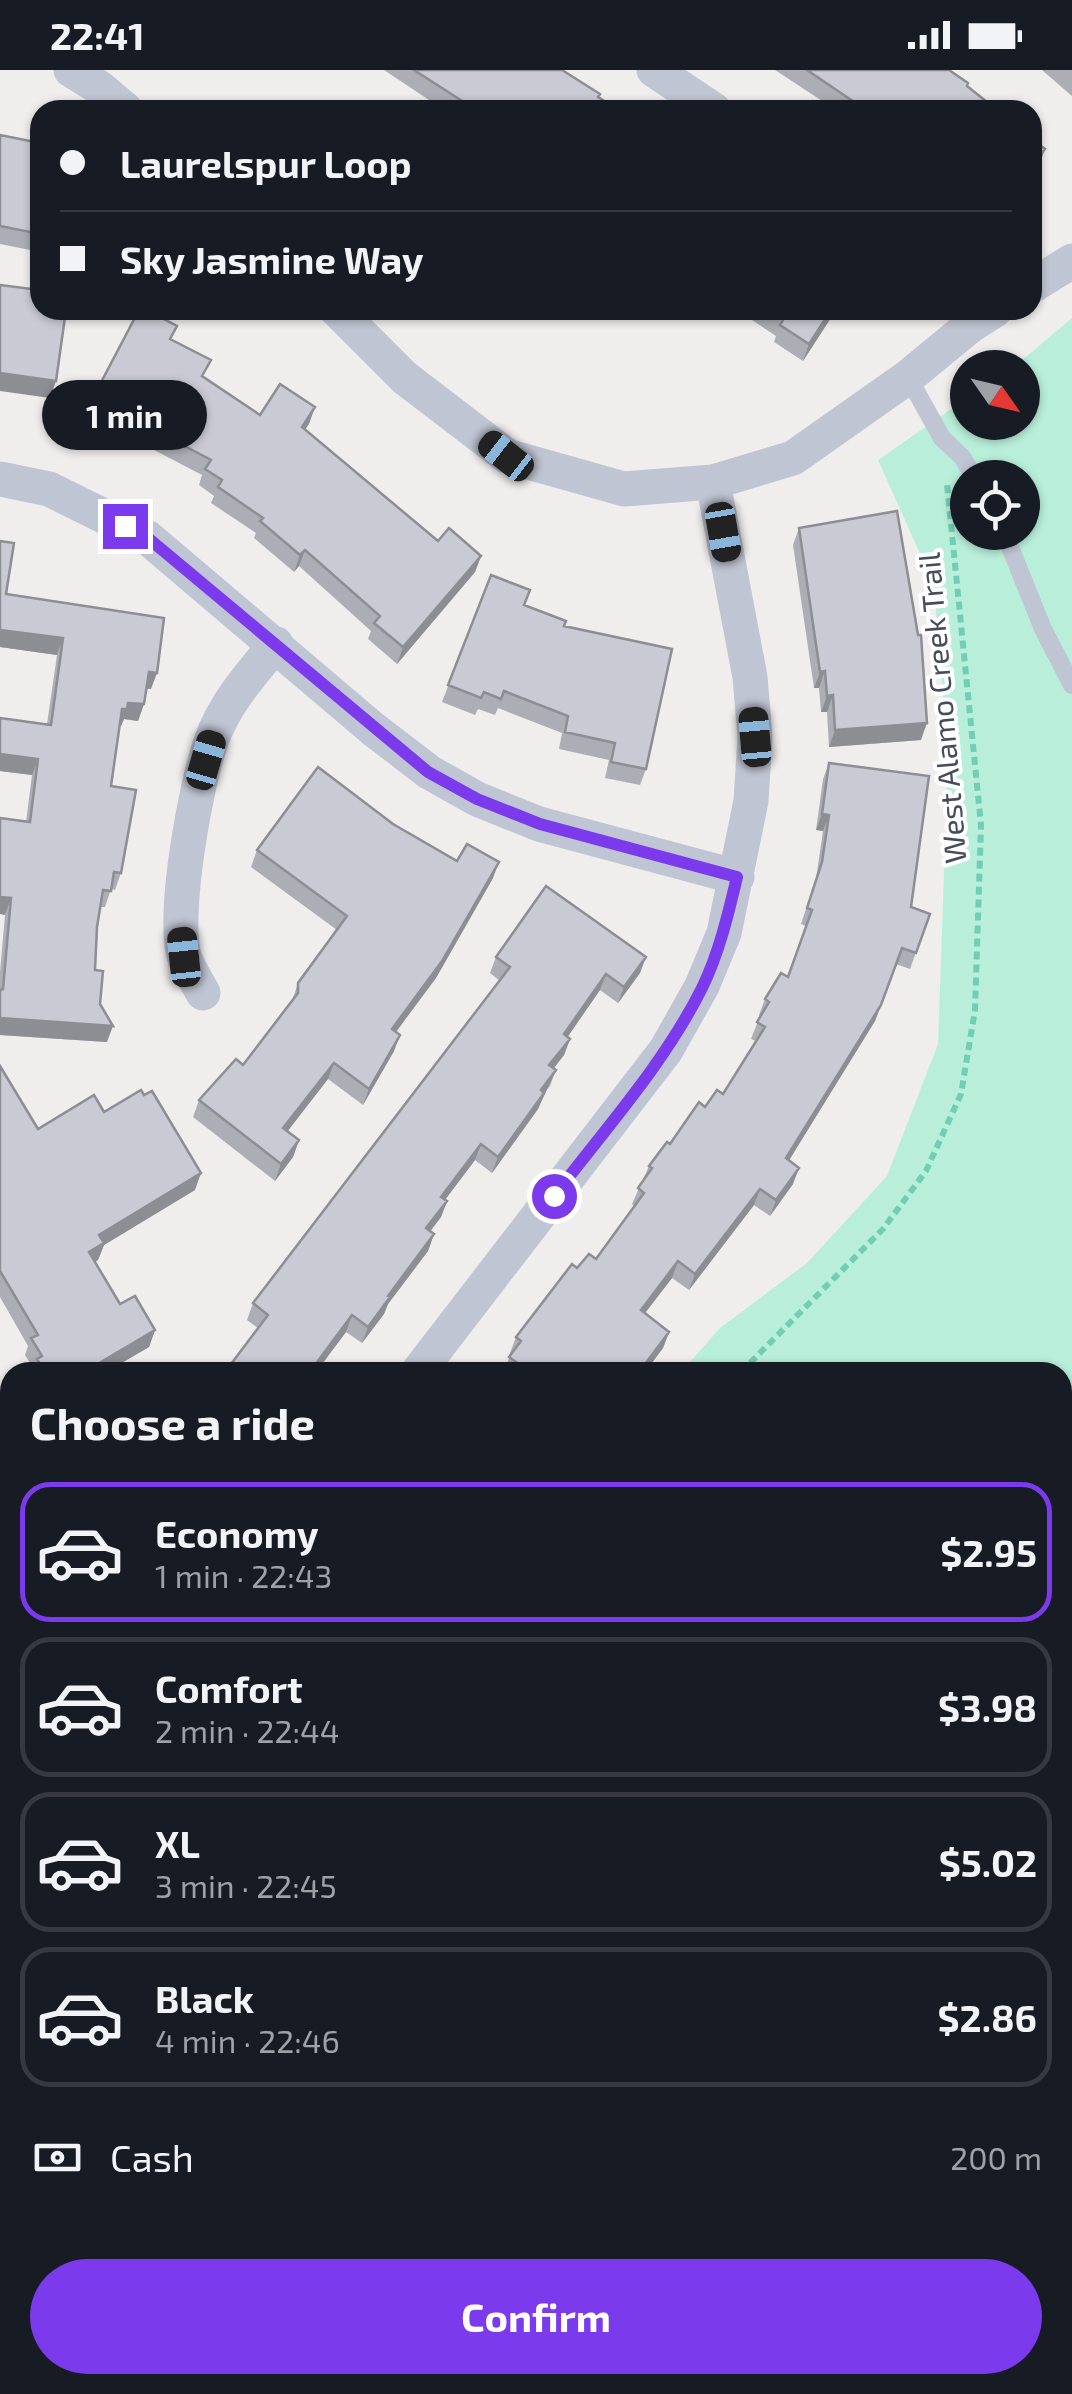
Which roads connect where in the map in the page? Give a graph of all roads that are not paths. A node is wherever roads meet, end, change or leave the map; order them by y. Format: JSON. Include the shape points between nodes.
{"nodes":[{"id":1,"x":71,"y":70,"type":"edge"},
{"id":2,"x":654,"y":70,"type":"edge"},
{"id":3,"x":112,"y":100,"type":"edge"},
{"id":4,"x":699,"y":100,"type":"edge"},
{"id":5,"x":1072,"y":262,"type":"edge"},
{"id":6,"x":1042,"y":280,"type":"edge"},
{"id":7,"x":347,"y":320,"type":"edge"},
{"id":8,"x":969,"y":320,"type":"edge"},
{"id":9,"x":908,"y":377,"type":"junction"},
{"id":10,"x":964,"y":460,"type":"edge"},
{"id":11,"x":0,"y":479,"type":"edge"},
{"id":12,"x":713,"y":482,"type":"junction"},
{"id":13,"x":1011,"y":550,"type":"edge"},
{"id":14,"x":276,"y":644,"type":"junction"},
{"id":15,"x":1072,"y":685,"type":"edge"},
{"id":16,"x":737,"y":877,"type":"junction"},
{"id":17,"x":203,"y":993,"type":"dead end"},
{"id":18,"x":426,"y":1362,"type":"edge"}],
"edges":[{"from":1,"to":3,"type":"street"},
{"from":2,"to":4,"type":"street"},
{"from":5,"to":6,"type":"street"},
{"from":7,"to":12,"type":"street","via":[[405,378],[506,456],[624,490]]},
{"from":8,"to":9,"type":"street"},
{"from":9,"to":10,"type":"lane","via":[[942,438]]},
{"from":9,"to":12,"type":"street","via":[[792,458]]},
{"from":11,"to":14,"type":"street","via":[[49,489],[148,538]]},
{"from":12,"to":16,"type":"street","via":[[755,737]]},
{"from":13,"to":15,"type":"lane"},
{"from":14,"to":16,"type":"street","via":[[428,772],[477,799],[540,824]]},
{"from":14,"to":17,"type":"street","via":[[239,688],[212,738],[200,782],[180,914],[184,957]]},
{"from":16,"to":18,"type":"street","via":[[724,933],[666,1050]]}]}
